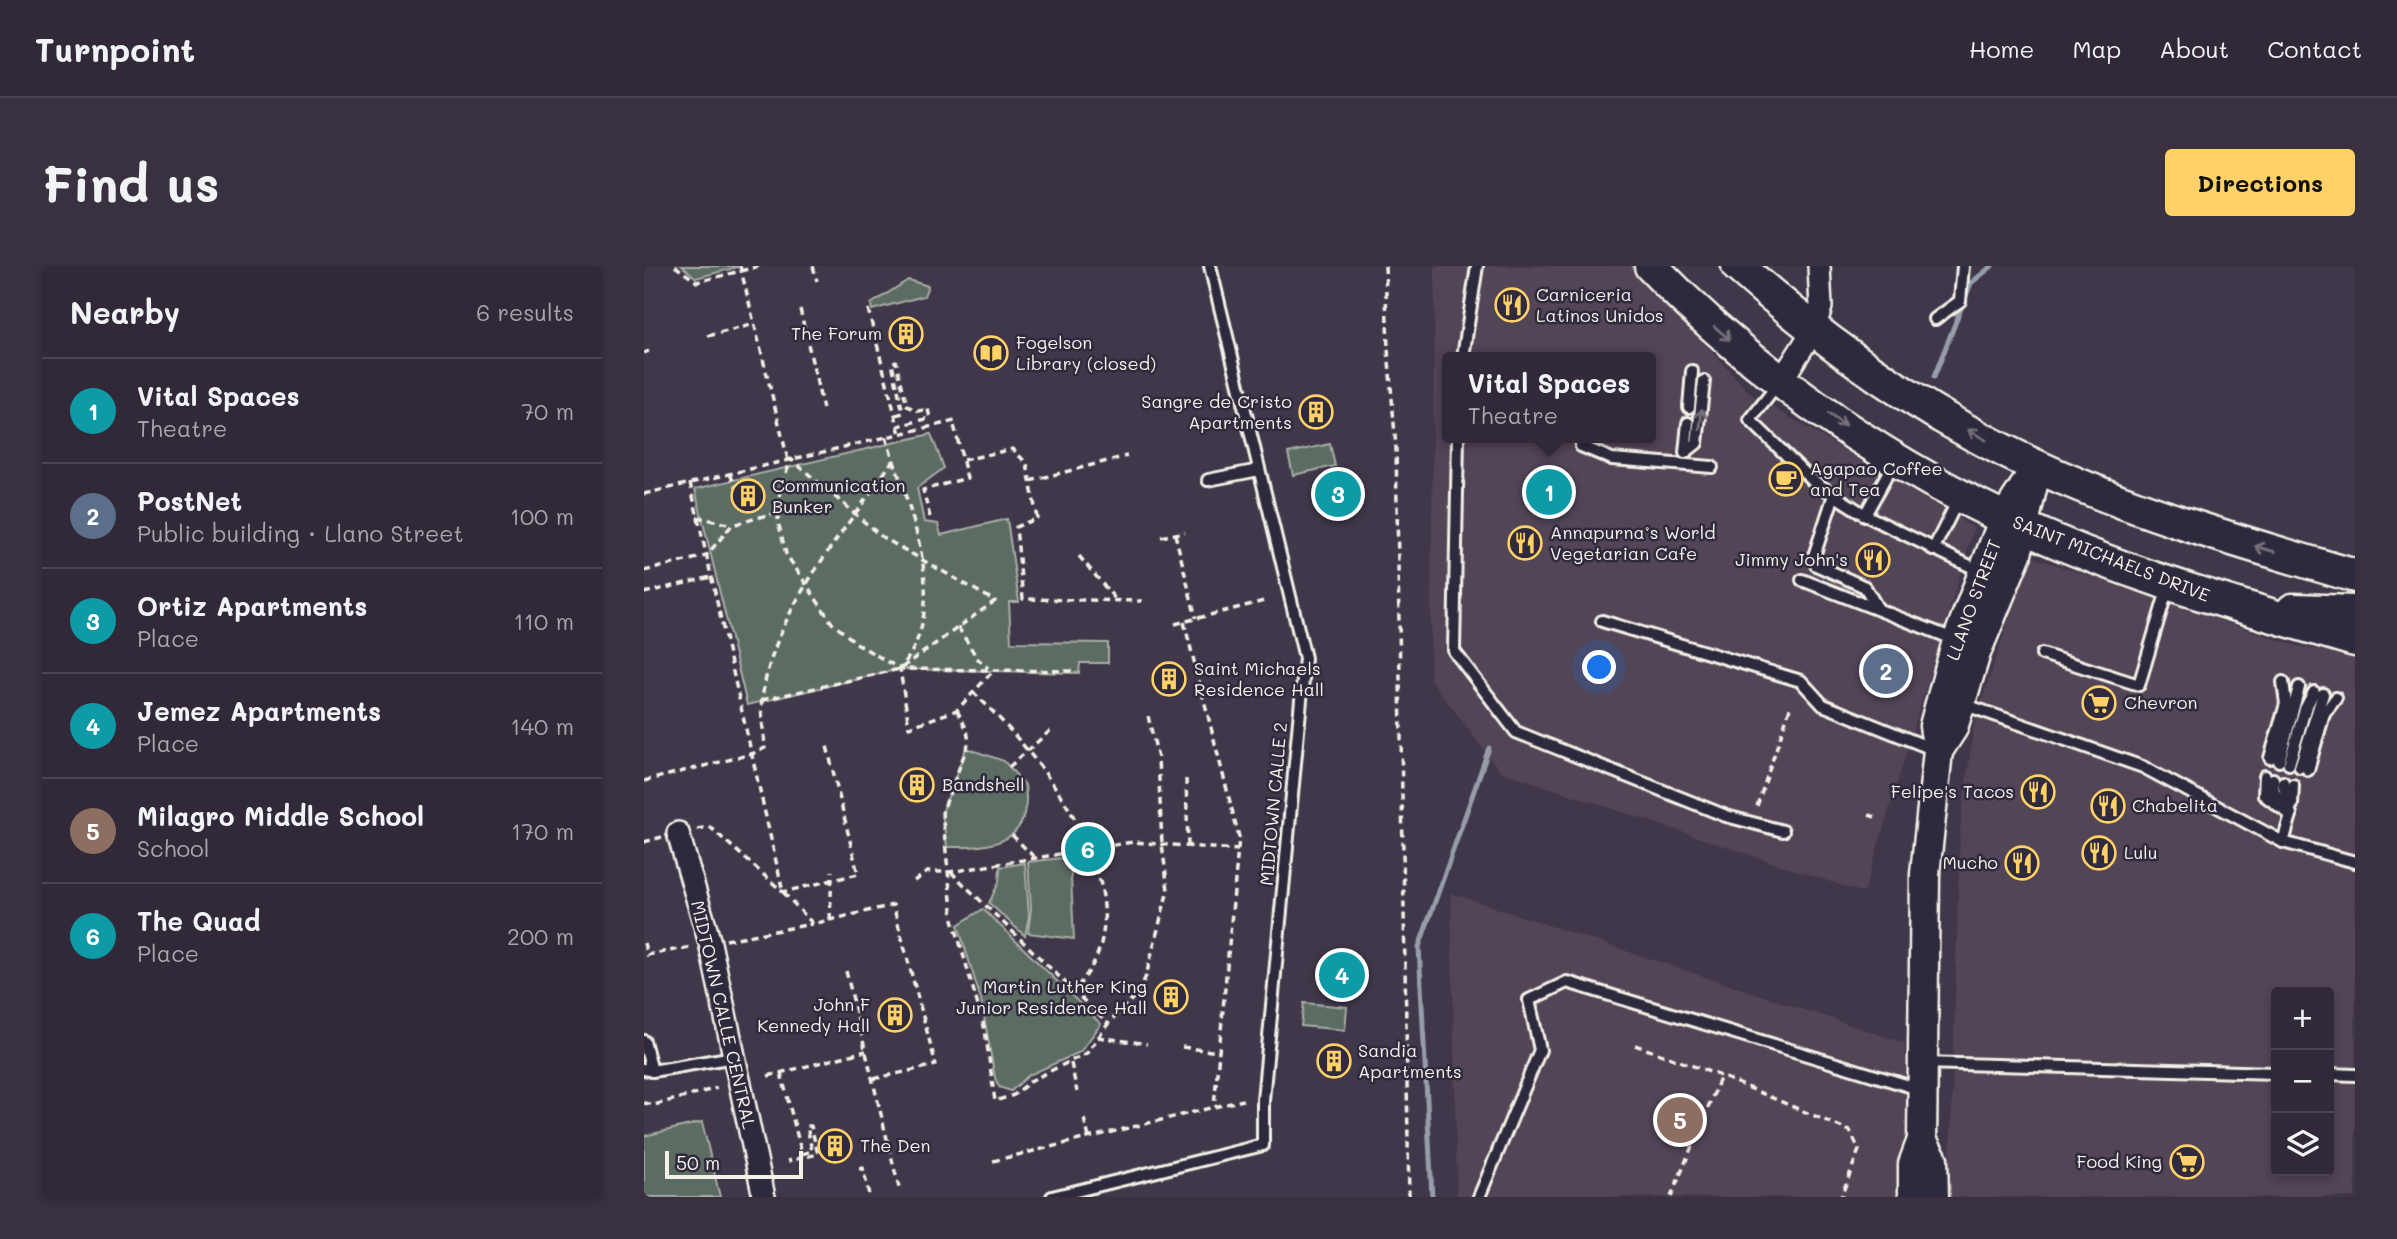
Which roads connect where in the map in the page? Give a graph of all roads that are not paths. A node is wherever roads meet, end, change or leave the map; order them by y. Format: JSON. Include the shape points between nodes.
{"nodes":[{"id":1,"x":1210,"y":266,"type":"edge"},
{"id":2,"x":1478,"y":266,"type":"edge"},
{"id":3,"x":1651,"y":266,"type":"edge"},
{"id":4,"x":1738,"y":266,"type":"edge"},
{"id":5,"x":1819,"y":266,"type":"edge"},
{"id":6,"x":1963,"y":266,"type":"edge"},
{"id":7,"x":1935,"y":319,"type":"dead end"},
{"id":8,"x":1814,"y":329,"type":"junction"},
{"id":9,"x":1464,"y":352,"type":"edge"},
{"id":10,"x":1692,"y":371,"type":"dead end"},
{"id":11,"x":1704,"y":381,"type":"dead end"},
{"id":12,"x":1781,"y":381,"type":"junction"},
{"id":13,"x":1689,"y":407,"type":"dead end"},
{"id":14,"x":1688,"y":423,"type":"dead end"},
{"id":15,"x":1458,"y":443,"type":"edge"},
{"id":16,"x":1581,"y":446,"type":"dead end"},
{"id":17,"x":1687,"y":451,"type":"junction"},
{"id":18,"x":1896,"y":459,"type":"junction"},
{"id":19,"x":1678,"y":464,"type":"junction"},
{"id":20,"x":1712,"y":467,"type":"dead end"},
{"id":21,"x":2037,"y":467,"type":"junction"},
{"id":22,"x":1259,"y":470,"type":"junction"},
{"id":23,"x":1208,"y":480,"type":"dead end"},
{"id":24,"x":1834,"y":495,"type":"junction"},
{"id":25,"x":1960,"y":495,"type":"junction"},
{"id":26,"x":1865,"y":515,"type":"junction"},
{"id":27,"x":2014,"y":523,"type":"junction"},
{"id":28,"x":1933,"y":551,"type":"junction"},
{"id":29,"x":2347,"y":569,"type":"edge"},
{"id":30,"x":1984,"y":573,"type":"junction"},
{"id":31,"x":1802,"y":580,"type":"dead end"},
{"id":32,"x":2169,"y":584,"type":"junction"},
{"id":33,"x":1878,"y":609,"type":"junction"},
{"id":34,"x":2250,"y":609,"type":"junction"},
{"id":35,"x":2355,"y":612,"type":"edge"},
{"id":36,"x":1602,"y":621,"type":"dead end"},
{"id":37,"x":1957,"y":640,"type":"junction"},
{"id":38,"x":2355,"y":640,"type":"edge"},
{"id":39,"x":2042,"y":654,"type":"dead end"},
{"id":40,"x":2283,"y":682,"type":"dead end"},
{"id":41,"x":2299,"y":687,"type":"dead end"},
{"id":42,"x":2318,"y":693,"type":"dead end"},
{"id":43,"x":2336,"y":698,"type":"dead end"},
{"id":44,"x":1960,"y":703,"type":"junction"},
{"id":45,"x":1938,"y":751,"type":"junction"},
{"id":46,"x":2289,"y":764,"type":"junction"},
{"id":47,"x":2283,"y":782,"type":"junction"},
{"id":48,"x":2291,"y":815,"type":"junction"},
{"id":49,"x":1783,"y":831,"type":"dead end"},
{"id":50,"x":678,"y":833,"type":"road end"},
{"id":51,"x":2283,"y":842,"type":"junction"},
{"id":52,"x":2355,"y":862,"type":"edge"},
{"id":53,"x":644,"y":1041,"type":"edge"},
{"id":54,"x":734,"y":1057,"type":"junction"},
{"id":55,"x":648,"y":1070,"type":"edge"},
{"id":56,"x":2271,"y":1073,"type":"edge"},
{"id":57,"x":2334,"y":1074,"type":"edge"},
{"id":58,"x":2355,"y":1075,"type":"edge"},
{"id":59,"x":1924,"y":1077,"type":"junction"},
{"id":60,"x":1922,"y":1140,"type":"junction"},
{"id":61,"x":764,"y":1197,"type":"edge"},
{"id":62,"x":1052,"y":1197,"type":"edge"},
{"id":63,"x":1479,"y":1197,"type":"edge"},
{"id":64,"x":1913,"y":1197,"type":"edge"},
{"id":65,"x":1934,"y":1197,"type":"edge"}],
"edges":[{"from":1,"to":22,"type":"lane","name":"MIDTOWN CALLE 2"},
{"from":2,"to":9,"type":"lane"},
{"from":3,"to":12,"type":"main road","name":"SAINT MICHAELS DRIVE","one_way":true,"via":[[1722,334]]},
{"from":4,"to":8,"type":"main road"},
{"from":5,"to":8,"type":"street","via":[[1821,307]]},
{"from":6,"to":7,"type":"lane","via":[[1960,301]]},
{"from":8,"to":12,"type":"street"},
{"from":21,"to":8,"type":"main road","one_way":true,"via":[[1888,382]]},
{"from":10,"to":13,"type":"lane"},
{"from":17,"to":11,"type":"lane","one_way":true,"via":[[1697,443]]},
{"from":12,"to":18,"type":"main road","name":"SAINT MICHAELS DRIVE","one_way":true},
{"from":12,"to":24,"type":"lane","via":[[1750,420]]},
{"from":14,"to":17,"type":"lane"},
{"from":15,"to":49,"type":"lane","via":[[1454,651],[1516,732],[1726,816]]},
{"from":16,"to":19,"type":"lane","via":[[1612,460]]},
{"from":17,"to":19,"type":"lane"},
{"from":18,"to":25,"type":"main road","name":"SAINT MICHAELS DRIVE"},
{"from":18,"to":26,"type":"lane"},
{"from":19,"to":20,"type":"lane"},
{"from":21,"to":27,"type":"street","name":"LLANO STREET"},
{"from":29,"to":21,"type":"main road","one_way":true,"via":[[2160,516]]},
{"from":22,"to":23,"type":"lane"},
{"from":22,"to":62,"type":"lane","name":"MIDTOWN CALLE 2","via":[[1305,658],[1263,1100],[1263,1145]]},
{"from":24,"to":26,"type":"lane"},
{"from":24,"to":33,"type":"lane","via":[[1813,559],[1816,565],[1865,587]]},
{"from":25,"to":27,"type":"main road","name":"SAINT MICHAELS DRIVE"},
{"from":25,"to":28,"type":"lane"},
{"from":26,"to":28,"type":"lane"},
{"from":27,"to":30,"type":"street","name":"LLANO STREET"},
{"from":27,"to":32,"type":"main road","name":"SAINT MICHAELS DRIVE"},
{"from":27,"to":44,"type":"street","name":"LLANO STREET","via":[[2017,554]]},
{"from":28,"to":30,"type":"lane"},
{"from":30,"to":37,"type":"street","name":"LLANO STREET"},
{"from":31,"to":33,"type":"lane"},
{"from":32,"to":34,"type":"main road","name":"SAINT MICHAELS DRIVE"},
{"from":32,"to":39,"type":"lane","via":[[2139,685]]},
{"from":33,"to":37,"type":"lane"},
{"from":34,"to":35,"type":"main road"},
{"from":34,"to":38,"type":"main road","name":"SAINT MICHAELS DRIVE"},
{"from":36,"to":45,"type":"lane","via":[[1801,681],[1824,705]]},
{"from":37,"to":45,"type":"street","name":"LLANO STREET","via":[[1934,726]]},
{"from":40,"to":46,"type":"lane"},
{"from":41,"to":46,"type":"lane"},
{"from":42,"to":46,"type":"lane","via":[[2305,709]]},
{"from":43,"to":46,"type":"lane"},
{"from":44,"to":45,"type":"street","name":"LLANO STREET","via":[[1953,728]]},
{"from":44,"to":51,"type":"lane","via":[[2143,767]]},
{"from":45,"to":59,"type":"street","name":"LLANO STREET","via":[[1925,874]]},
{"from":47,"to":48,"type":"lane"},
{"from":47,"to":48,"type":"lane"},
{"from":47,"to":48,"type":"lane","via":[[2264,795]]},
{"from":48,"to":51,"type":"lane"},
{"from":50,"to":54,"type":"street","name":"MIDTOWN CALLE CENTRAL","via":[[710,943]]},
{"from":51,"to":52,"type":"lane"},
{"from":53,"to":55,"type":"lane"},
{"from":54,"to":55,"type":"lane"},
{"from":54,"to":61,"type":"street","name":"MIDTOWN CALLE CENTRAL"},
{"from":56,"to":59,"type":"lane"},
{"from":57,"to":58,"type":"lane"},
{"from":59,"to":60,"type":"street","name":"LLANO STREET"},
{"from":59,"to":63,"type":"lane","via":[[1567,982],[1529,1000],[1540,1051]]},
{"from":60,"to":64,"type":"street","name":"LLANO STREET","via":[[1913,1164]]},
{"from":60,"to":65,"type":"street","name":"LLANO STREET","via":[[1934,1159]]}]}
